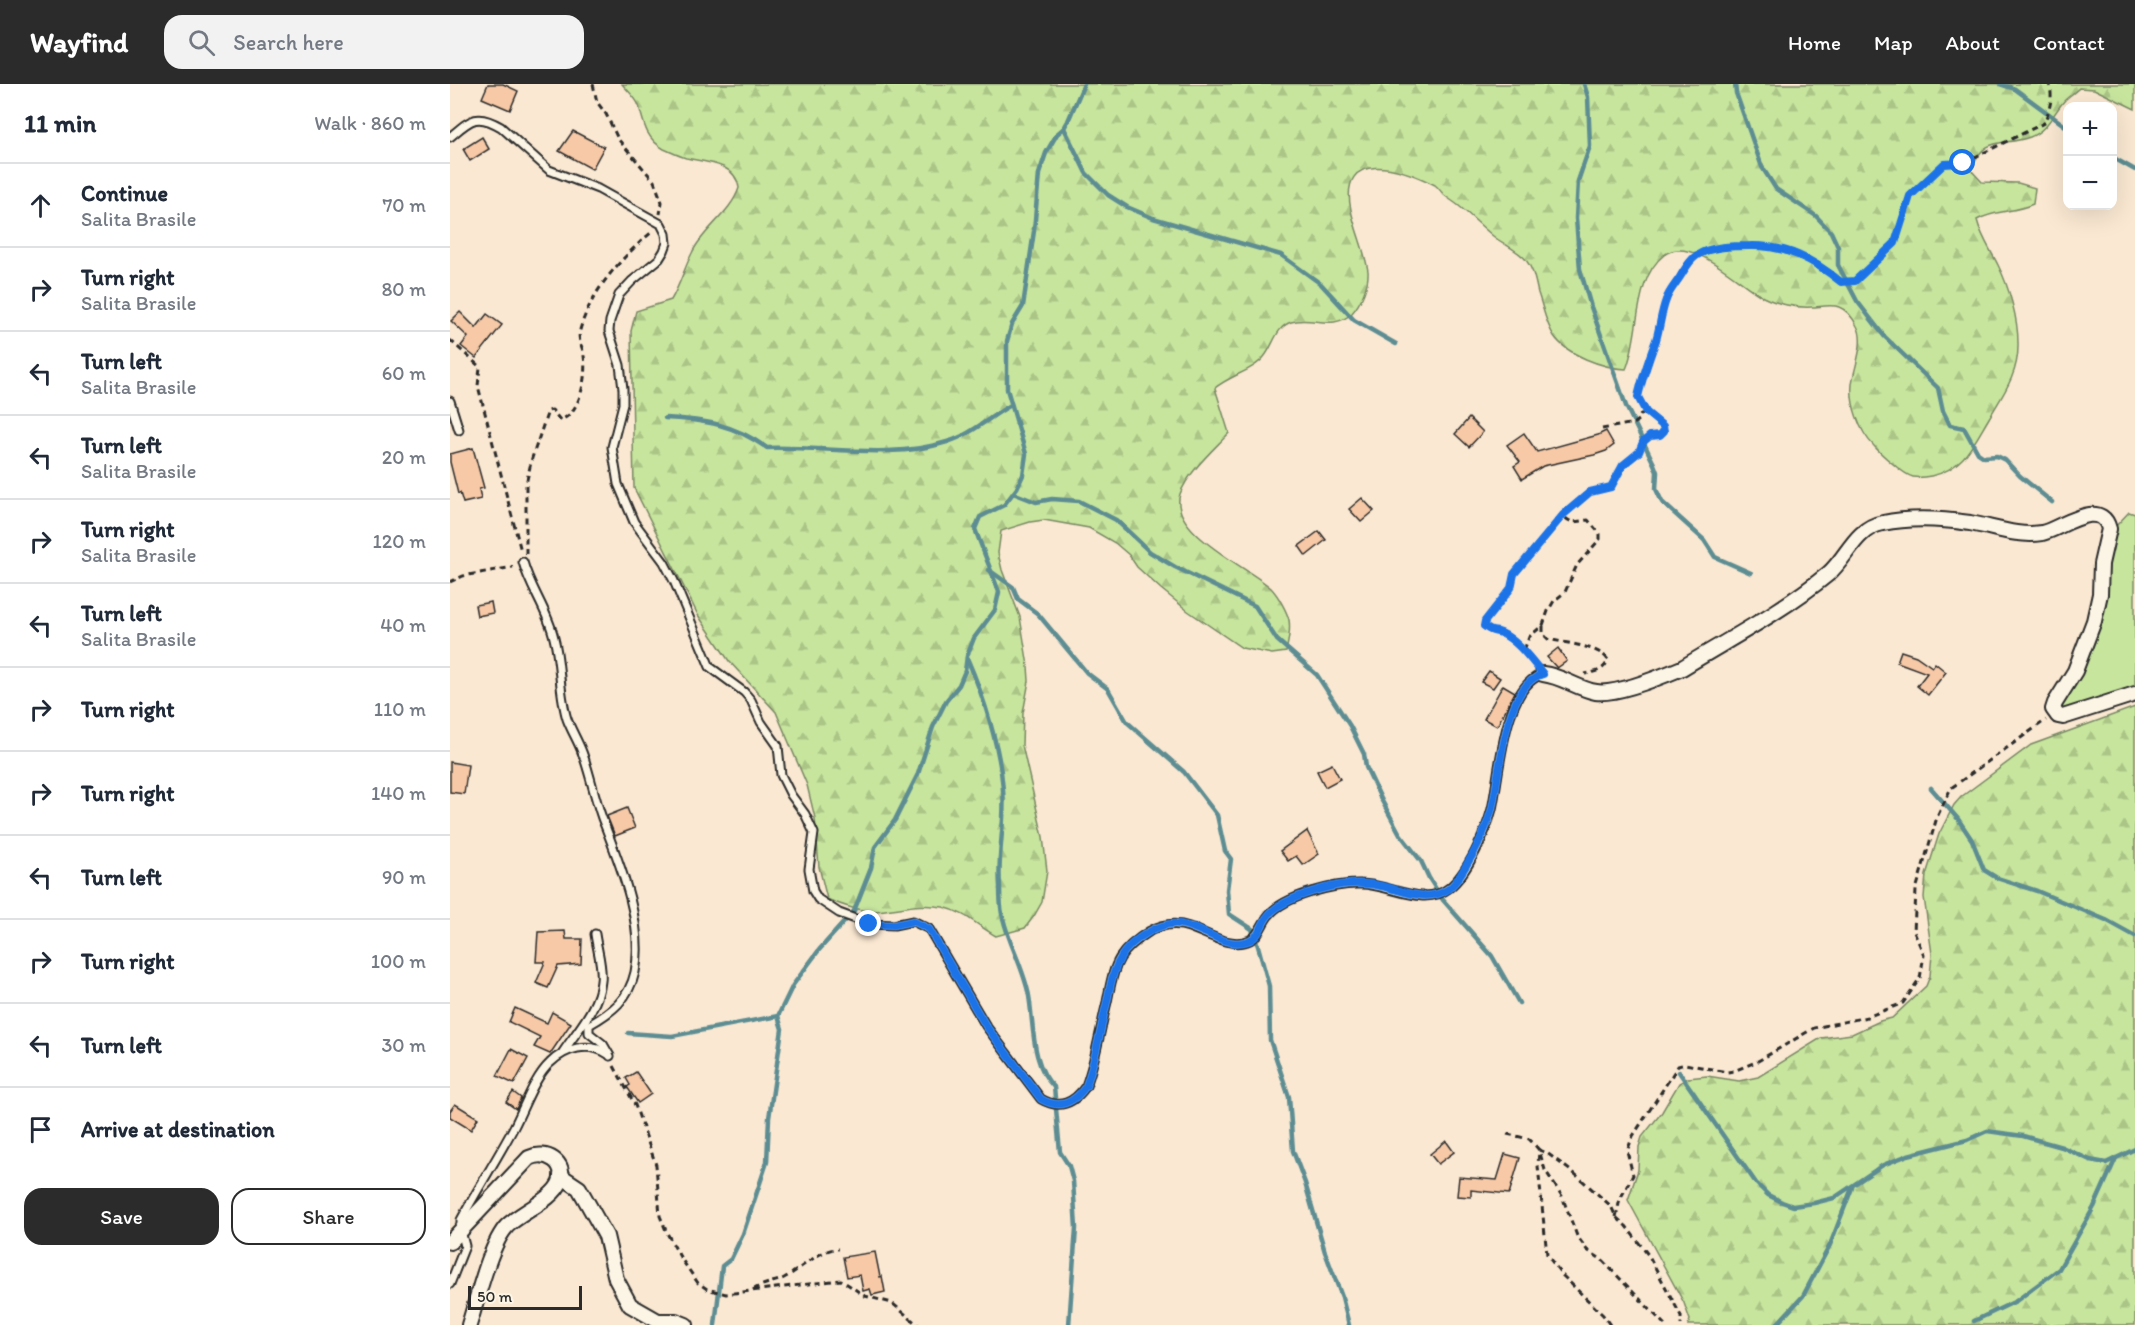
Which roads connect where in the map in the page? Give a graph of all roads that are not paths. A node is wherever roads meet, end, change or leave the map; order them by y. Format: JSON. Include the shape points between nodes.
{"nodes":[{"id":1,"x":450,"y":137,"type":"edge"},
{"id":2,"x":450,"y":401,"type":"edge"},
{"id":3,"x":459,"y":430,"type":"dead end"},
{"id":4,"x":523,"y":562,"type":"road end"},
{"id":5,"x":1543,"y":674,"type":"joint"},
{"id":6,"x":2135,"y":694,"type":"edge"},
{"id":7,"x":595,"y":934,"type":"dead end"},
{"id":8,"x":562,"y":1053,"type":"junction"},
{"id":9,"x":561,"y":1176,"type":"junction"},
{"id":10,"x":461,"y":1231,"type":"junction"},
{"id":11,"x":450,"y":1242,"type":"edge"},
{"id":12,"x":450,"y":1284,"type":"edge"},
{"id":13,"x":469,"y":1325,"type":"edge"},
{"id":14,"x":686,"y":1325,"type":"edge"}],
"edges":[{"from":1,"to":5,"type":"lane","via":[[469,120],[492,122],[549,170],[598,189],[660,224],[666,234],[664,251],[619,294],[609,331],[620,365],[623,404],[612,447],[614,465],[634,522],[664,562],[710,667],[751,700],[778,746],[781,775],[814,833],[809,868],[818,899],[839,913],[869,924],[913,921],[929,929],[986,1026],[1041,1099],[1049,1104],[1070,1103],[1086,1086],[1112,977],[1131,945],[1153,930],[1180,924],[1242,942],[1257,936],[1275,909],[1326,889],[1364,884],[1430,896],[1447,890],[1456,882],[1492,810],[1507,728],[1518,699],[1527,682]]},
{"from":2,"to":3,"type":"lane"},
{"from":4,"to":8,"type":"lane","via":[[554,636],[567,717],[615,849],[632,910],[637,954],[635,972],[623,1001],[589,1025],[589,1033],[610,1056],[587,1047]]},
{"from":5,"to":6,"type":"street","via":[[1598,693],[1667,675],[1784,608],[1843,560],[1846,551],[1872,526],[1909,520],[1948,520],[2041,533],[2090,515],[2108,525],[2100,594],[2094,621],[2075,671],[2055,704],[2055,713],[2063,717]]},
{"from":7,"to":8,"type":"lane","via":[[602,980],[599,992]]},
{"from":8,"to":10,"type":"lane","via":[[541,1074],[461,1220]]},
{"from":9,"to":10,"type":"street","via":[[554,1159],[542,1154],[530,1158]]},
{"from":9,"to":13,"type":"street","via":[[557,1188],[506,1227],[495,1246]]},
{"from":9,"to":14,"type":"street","via":[[579,1188],[606,1236],[616,1279],[630,1305],[658,1321]]},
{"from":10,"to":11,"type":"street"},
{"from":10,"to":12,"type":"lane","via":[[465,1246]]}]}
